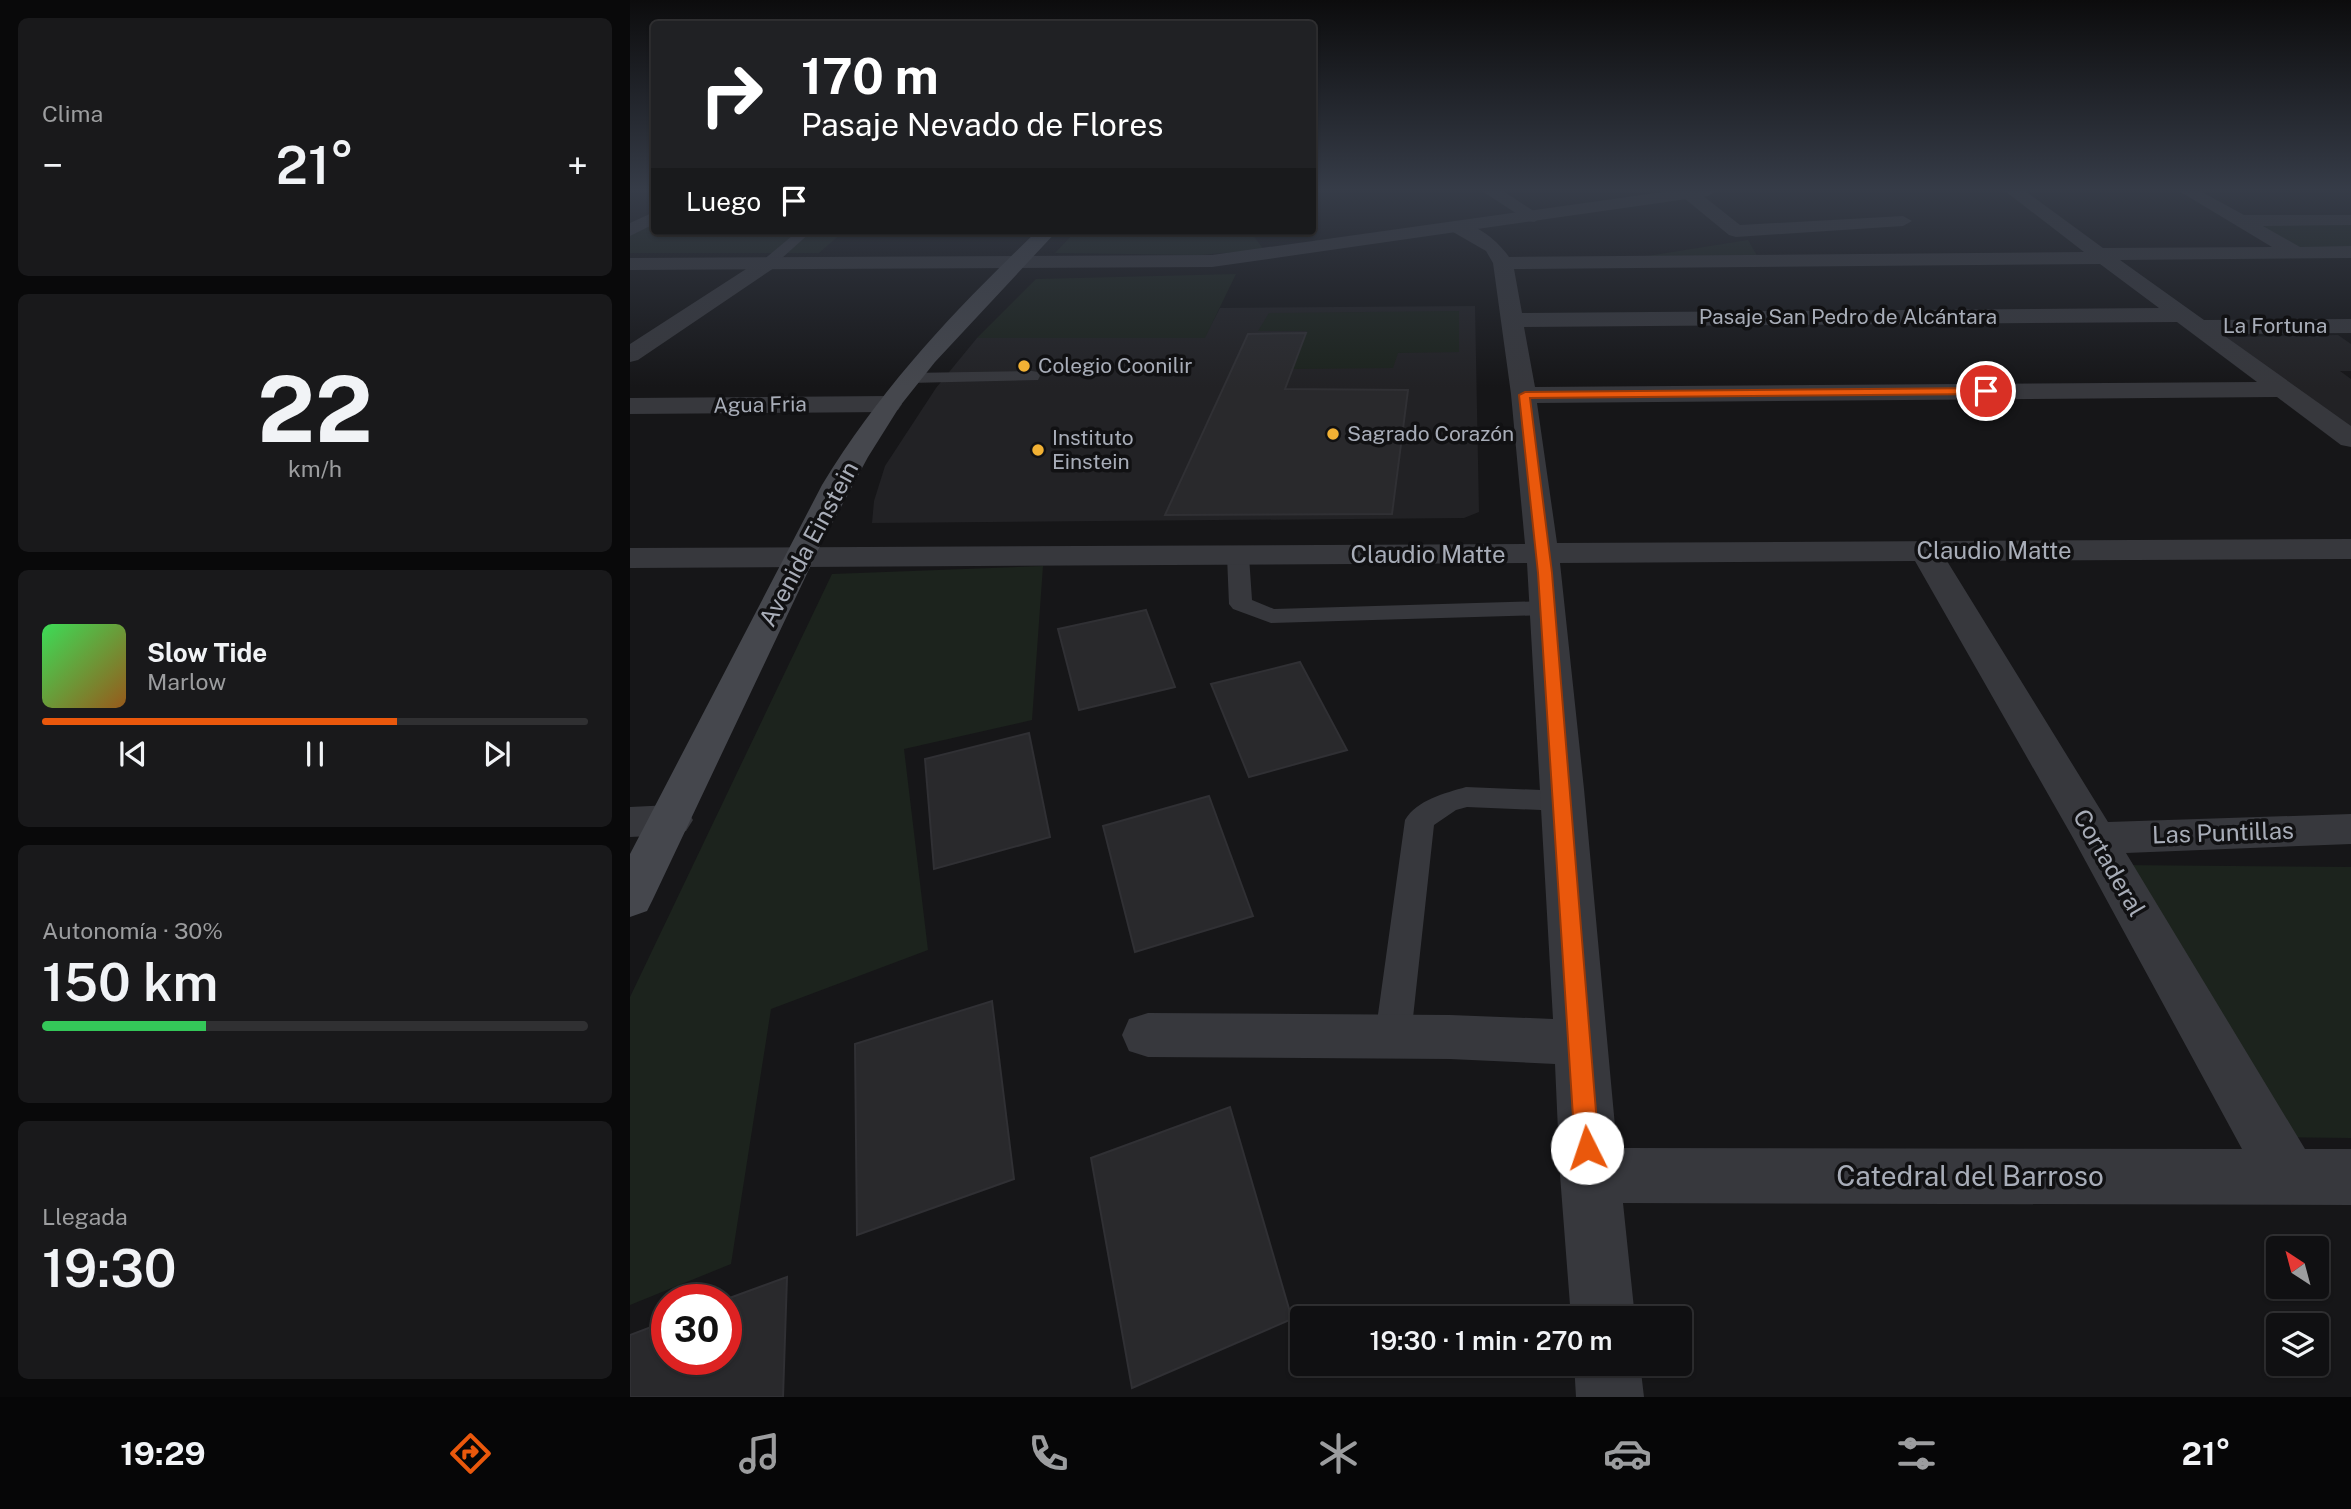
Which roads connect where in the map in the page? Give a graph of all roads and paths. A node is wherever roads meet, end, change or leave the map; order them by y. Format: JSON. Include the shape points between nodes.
{"nodes":[{"id":1,"x":776,"y":256,"type":"edge"},
{"id":2,"x":1023,"y":256,"type":"edge"},
{"id":3,"x":1248,"y":256,"type":"edge"},
{"id":4,"x":1499,"y":256,"type":"edge"},
{"id":5,"x":1912,"y":256,"type":"edge"},
{"id":6,"x":2093,"y":256,"type":"edge"},
{"id":7,"x":2102,"y":256,"type":"edge"},
{"id":8,"x":1916,"y":260,"type":"junction"},
{"id":9,"x":1016,"y":263,"type":"junction"},
{"id":10,"x":1503,"y":263,"type":"junction"},
{"id":11,"x":630,"y":264,"type":"edge"},
{"id":12,"x":767,"y":264,"type":"junction"},
{"id":13,"x":1513,"y":320,"type":"junction"},
{"id":14,"x":2191,"y":321,"type":"junction"},
{"id":15,"x":2351,"y":326,"type":"edge"},
{"id":16,"x":634,"y":350,"type":"edge"},
{"id":17,"x":1032,"y":376,"type":"dead end"},
{"id":18,"x":2284,"y":389,"type":"junction"},
{"id":19,"x":899,"y":391,"type":"junction"},
{"id":20,"x":1525,"y":395,"type":"junction"},
{"id":21,"x":630,"y":406,"type":"edge"},
{"id":22,"x":2351,"y":439,"type":"edge"},
{"id":23,"x":2351,"y":549,"type":"edge"},
{"id":24,"x":1925,"y":551,"type":"junction"},
{"id":25,"x":1541,"y":553,"type":"junction"},
{"id":26,"x":799,"y":555,"type":"junction"},
{"id":27,"x":1238,"y":556,"type":"junction"},
{"id":28,"x":630,"y":558,"type":"edge"},
{"id":29,"x":1547,"y":608,"type":"junction"},
{"id":30,"x":1564,"y":801,"type":"junction"},
{"id":31,"x":650,"y":821,"type":"edge"},
{"id":32,"x":2351,"y":829,"type":"edge"},
{"id":33,"x":2095,"y":838,"type":"junction"},
{"id":34,"x":630,"y":899,"type":"edge"},
{"id":35,"x":1148,"y":1035,"type":"dead end"},
{"id":36,"x":1393,"y":1036,"type":"junction"},
{"id":37,"x":1579,"y":1043,"type":"junction"},
{"id":38,"x":1589,"y":1175,"type":"junction"},
{"id":39,"x":2289,"y":1177,"type":"junction"},
{"id":40,"x":2351,"y":1177,"type":"edge"},
{"id":41,"x":1602,"y":1306,"type":"edge"},
{"id":42,"x":1608,"y":1376,"type":"edge"},
{"id":43,"x":1610,"y":1397,"type":"edge"}],
"edges":[{"from":1,"to":12,"type":"lane"},
{"from":2,"to":9,"type":"main road","name":"Avenida Einstein"},
{"from":3,"to":9,"type":"street","via":[[1212,261]]},
{"from":4,"to":10,"type":"street"},
{"from":5,"to":8,"type":"street"},
{"from":6,"to":8,"type":"street"},
{"from":7,"to":14,"type":"street"},
{"from":8,"to":10,"type":"street"},
{"from":9,"to":12,"type":"street"},
{"from":9,"to":19,"type":"main road","name":"Avenida Einstein"},
{"from":10,"to":13,"type":"street"},
{"from":11,"to":12,"type":"street"},
{"from":12,"to":16,"type":"street"},
{"from":13,"to":14,"type":"street","name":"Pasaje San Pedro de Alcántara"},
{"from":13,"to":20,"type":"street"},
{"from":14,"to":15,"type":"street","name":"La Fortuna"},
{"from":14,"to":18,"type":"street"},
{"from":17,"to":19,"type":"lane"},
{"from":18,"to":20,"type":"street"},
{"from":18,"to":22,"type":"street"},
{"from":19,"to":21,"type":"street","name":"Agua Fria"},
{"from":19,"to":26,"type":"main road","name":"Avenida Einstein"},
{"from":20,"to":25,"type":"street"},
{"from":23,"to":24,"type":"street","name":"Claudio Matte"},
{"from":24,"to":25,"type":"street","name":"Claudio Matte"},
{"from":24,"to":33,"type":"street","name":"Cortaderal"},
{"from":25,"to":27,"type":"street","name":"Claudio Matte"},
{"from":25,"to":29,"type":"street"},
{"from":26,"to":27,"type":"street","name":"Claudio Matte"},
{"from":26,"to":28,"type":"street","name":"Claudio Matte"},
{"from":26,"to":31,"type":"main road","name":"Avenida Einstein"},
{"from":27,"to":29,"type":"lane","via":[[1241,604],[1271,616]]},
{"from":29,"to":30,"type":"street"},
{"from":30,"to":36,"type":"lane","via":[[1466,797],[1446,803],[1420,820]]},
{"from":30,"to":37,"type":"street"},
{"from":31,"to":34,"type":"main road","name":"Avenida Einstein"},
{"from":32,"to":33,"type":"street","name":"Las Puntillas"},
{"from":33,"to":39,"type":"street","name":"Cortaderal"},
{"from":35,"to":36,"type":"street"},
{"from":36,"to":37,"type":"street"},
{"from":37,"to":38,"type":"street"},
{"from":38,"to":39,"type":"street","name":"Catedral del Barroso"},
{"from":38,"to":41,"type":"street"},
{"from":39,"to":40,"type":"street","name":"Catedral del Barroso"},
{"from":42,"to":43,"type":"street"}]}
